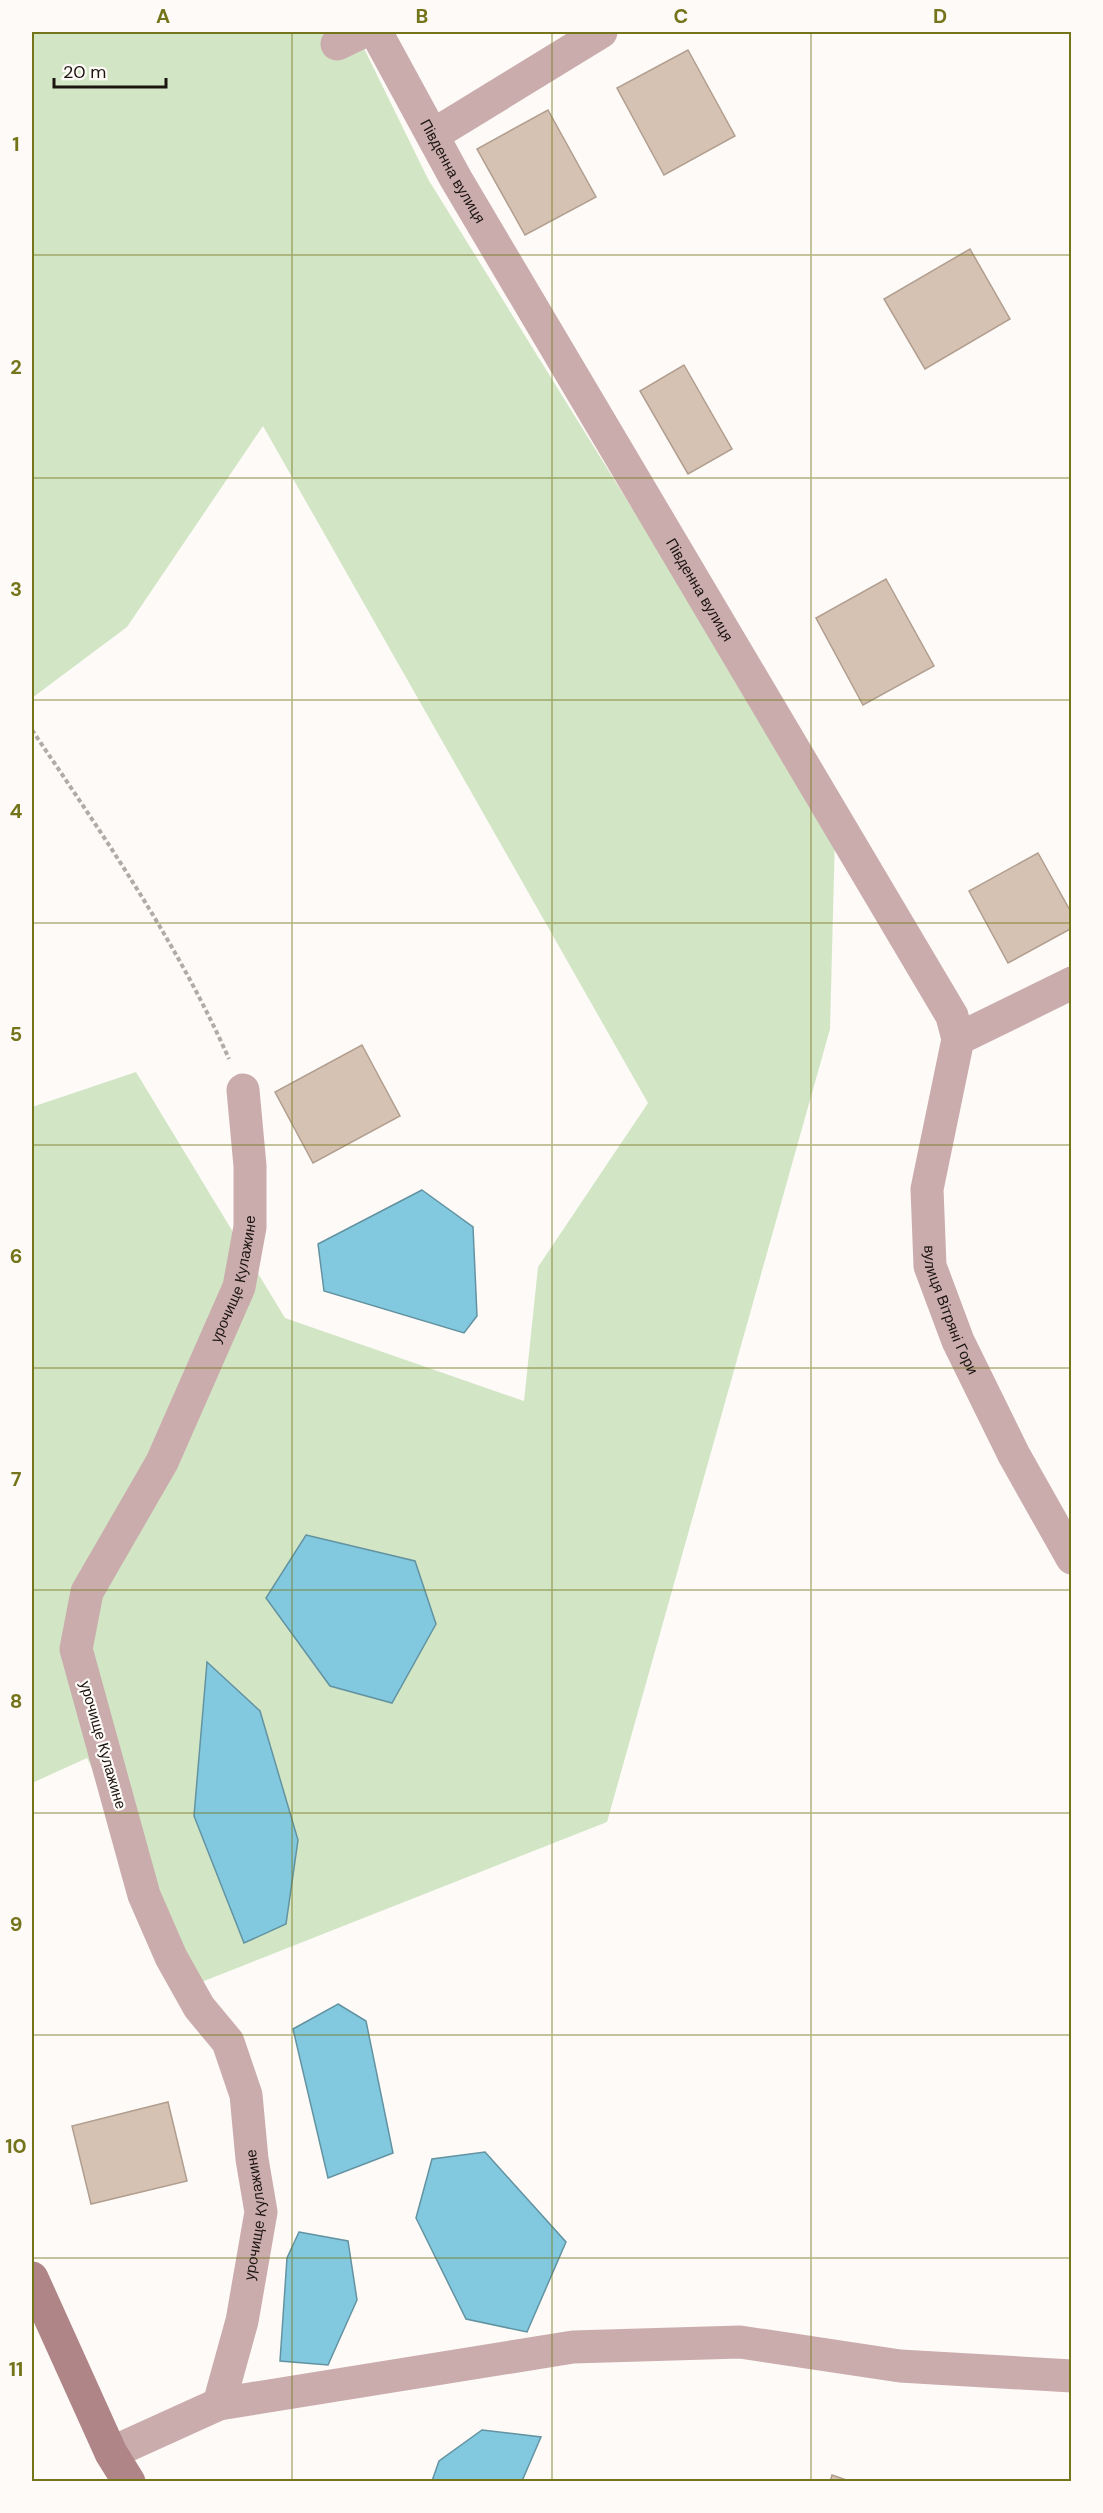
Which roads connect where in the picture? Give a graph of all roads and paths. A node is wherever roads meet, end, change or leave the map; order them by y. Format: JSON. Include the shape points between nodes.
{"nodes":[{"id":1,"x":376,"y":32,"type":"edge"},
{"id":2,"x":601,"y":32,"type":"edge"},
{"id":3,"x":433,"y":135,"type":"junction"},
{"id":4,"x":32,"y":730,"type":"edge"},
{"id":5,"x":1071,"y":983,"type":"edge"},
{"id":6,"x":958,"y":1039,"type":"junction"},
{"id":7,"x":243,"y":1090,"type":"joint"},
{"id":8,"x":1071,"y":1558,"type":"edge"},
{"id":9,"x":32,"y":2278,"type":"edge"},
{"id":10,"x":1071,"y":2376,"type":"edge"},
{"id":11,"x":219,"y":2404,"type":"junction"},
{"id":12,"x":111,"y":2453,"type":"junction"},
{"id":13,"x":129,"y":2481,"type":"edge"}],
"edges":[{"from":1,"to":3,"type":"street","name":"Південна вулиця"},
{"from":2,"to":3,"type":"street"},
{"from":3,"to":6,"type":"street","name":"Південна вулиця","via":[[952,1016]]},
{"from":4,"to":7,"type":"path","via":[[168,941],[214,1025]]},
{"from":5,"to":6,"type":"street"},
{"from":6,"to":8,"type":"street","name":"вулиця Вітряні Гори","via":[[927,1189],[930,1266],[963,1352]]},
{"from":7,"to":11,"type":"street","name":"урочище Кулажине","via":[[250,1166],[250,1227],[239,1287],[162,1462],[87,1592],[76,1649],[144,1894],[171,1958],[199,2007],[228,2042],[246,2095],[261,2212],[242,2321]]},
{"from":9,"to":12,"type":"street"},
{"from":10,"to":11,"type":"street","via":[[900,2366],[740,2343],[573,2347]]},
{"from":11,"to":12,"type":"street"},
{"from":12,"to":13,"type":"street"}]}
